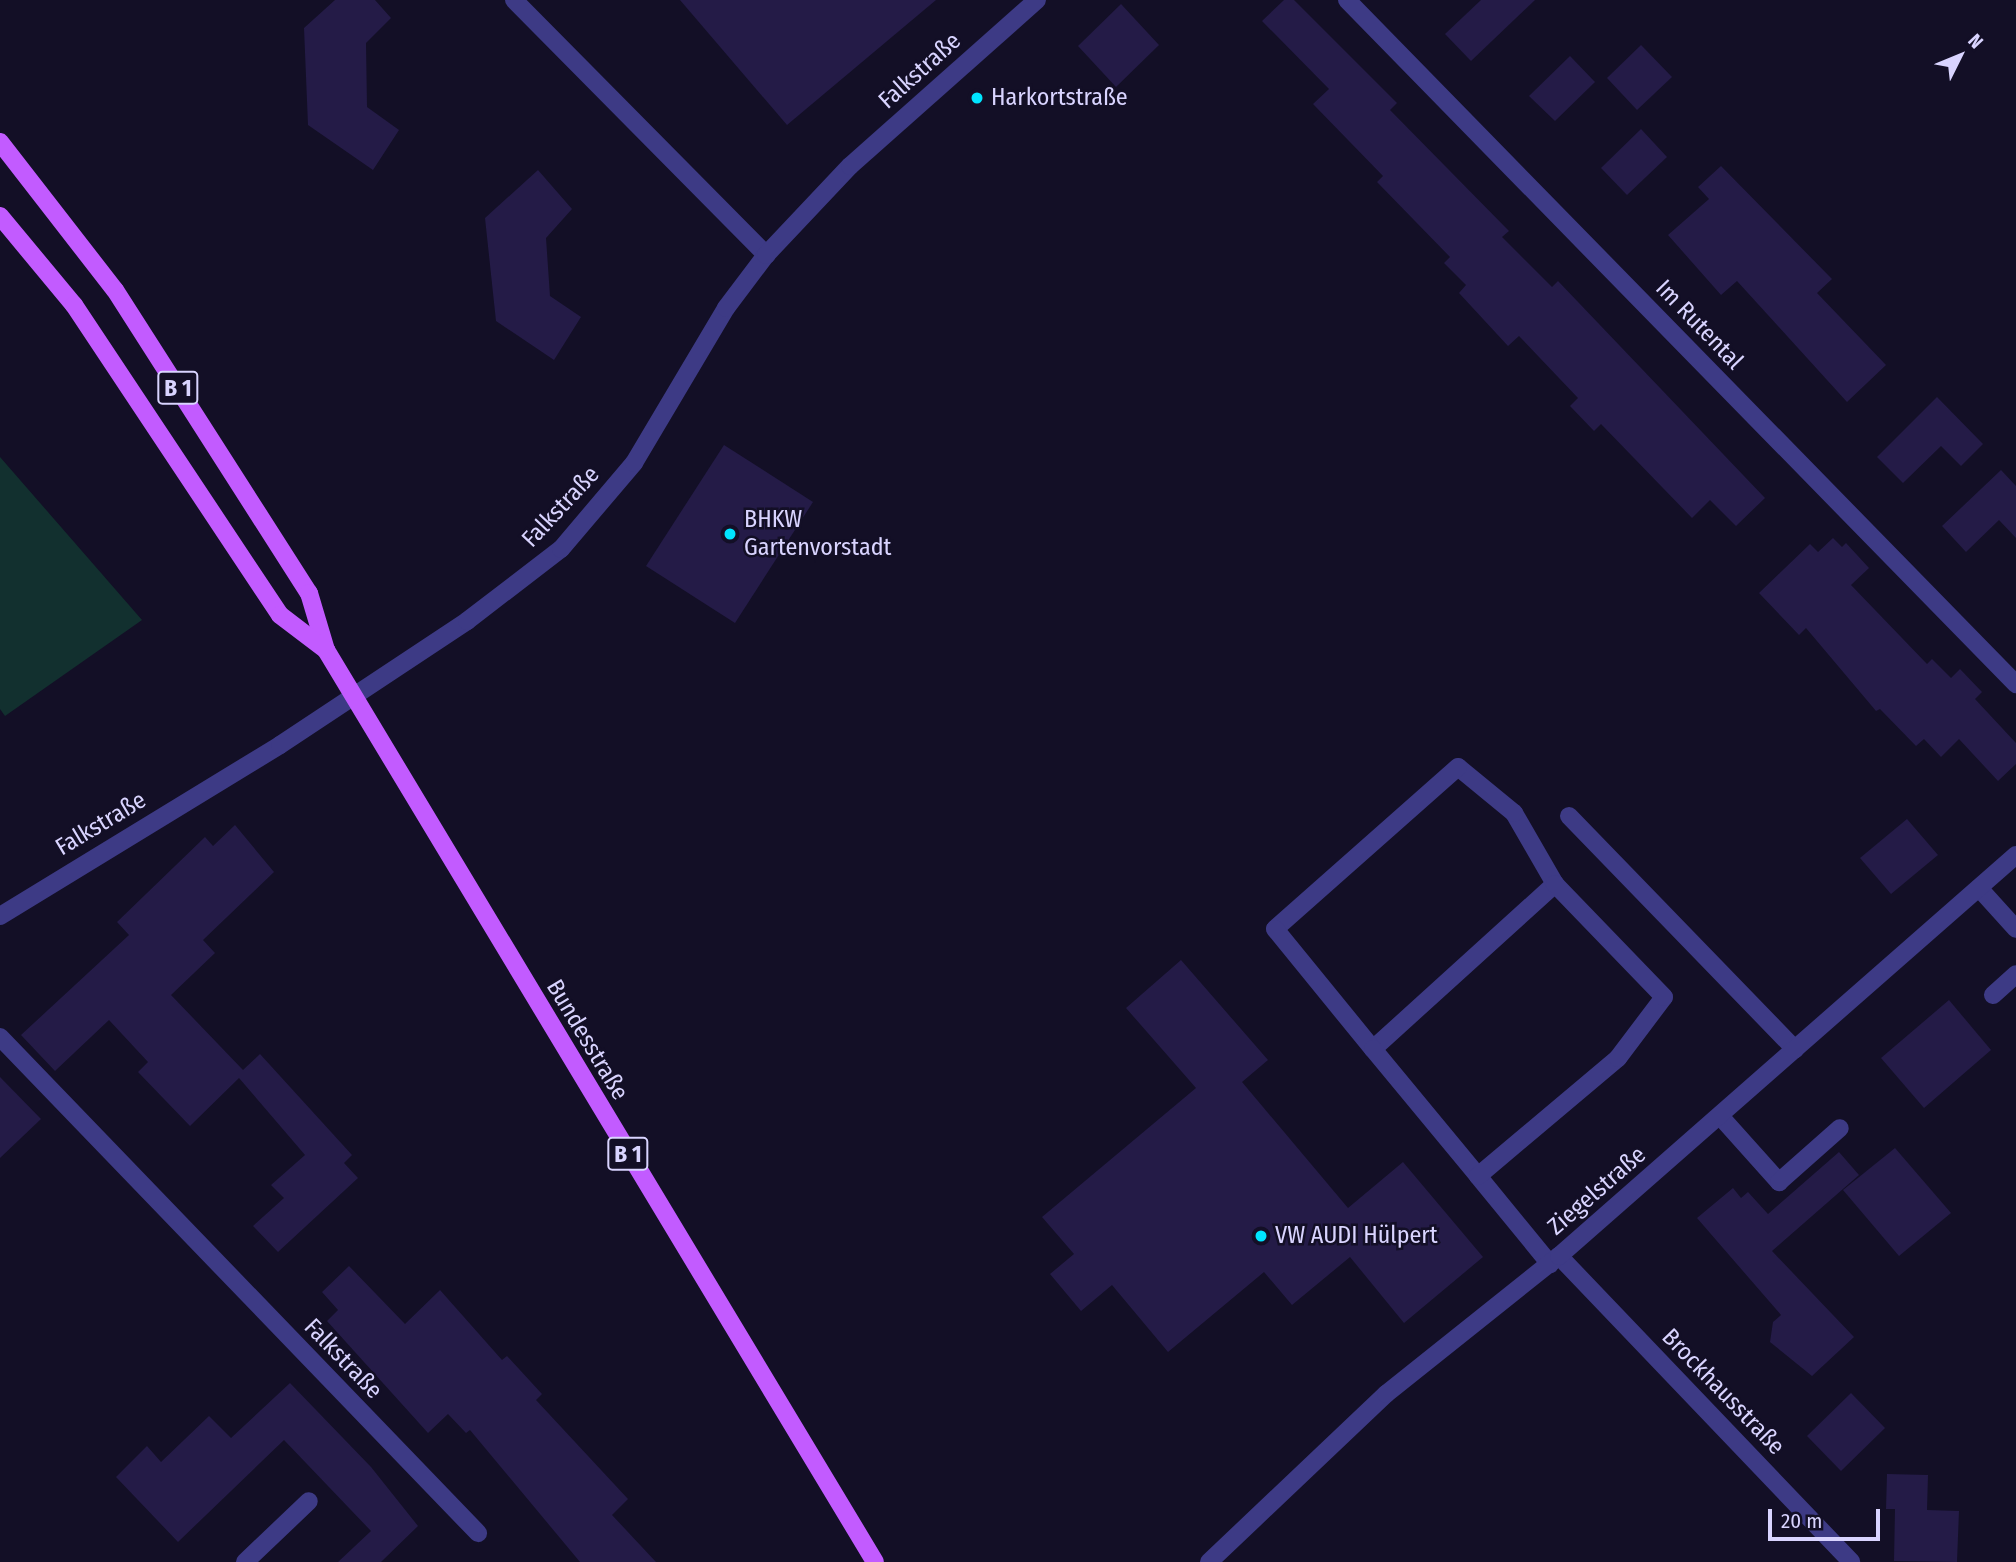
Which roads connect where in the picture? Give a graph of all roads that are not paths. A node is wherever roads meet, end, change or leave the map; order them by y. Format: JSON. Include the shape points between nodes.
{"nodes":[{"id":1,"x":514,"y":0,"type":"edge"},
{"id":2,"x":1037,"y":0,"type":"edge"},
{"id":3,"x":1347,"y":0,"type":"edge"},
{"id":4,"x":0,"y":142,"type":"edge"},
{"id":5,"x":0,"y":216,"type":"edge"},
{"id":6,"x":766,"y":254,"type":"junction"},
{"id":7,"x":326,"y":650,"type":"junction"},
{"id":8,"x":2016,"y":684,"type":"edge"},
{"id":9,"x":1569,"y":816,"type":"dead end"},
{"id":10,"x":2016,"y":855,"type":"edge"},
{"id":11,"x":1555,"y":884,"type":"junction"},
{"id":12,"x":1979,"y":888,"type":"junction"},
{"id":13,"x":0,"y":916,"type":"edge"},
{"id":14,"x":2016,"y":929,"type":"edge"},
{"id":15,"x":2016,"y":974,"type":"edge"},
{"id":16,"x":1993,"y":995,"type":"dead end"},
{"id":17,"x":0,"y":1037,"type":"edge"},
{"id":18,"x":1373,"y":1049,"type":"junction"},
{"id":19,"x":1795,"y":1049,"type":"junction"},
{"id":20,"x":1720,"y":1116,"type":"junction"},
{"id":21,"x":1840,"y":1128,"type":"dead end"},
{"id":22,"x":1478,"y":1177,"type":"junction"},
{"id":23,"x":1555,"y":1260,"type":"junction"},
{"id":24,"x":309,"y":1501,"type":"dead end"},
{"id":25,"x":478,"y":1533,"type":"dead end"},
{"id":26,"x":245,"y":1562,"type":"edge"},
{"id":27,"x":874,"y":1562,"type":"edge"},
{"id":28,"x":1209,"y":1562,"type":"edge"},
{"id":29,"x":1851,"y":1562,"type":"edge"}],
"edges":[{"from":1,"to":6,"type":"street"},
{"from":2,"to":6,"type":"street","name":"Falkstraße","via":[[850,166]]},
{"from":3,"to":8,"type":"street","name":"Im Rutental"},
{"from":4,"to":7,"type":"main road","number":"B 1","via":[[115,290],[272,534],[309,593]]},
{"from":5,"to":7,"type":"main road","number":"B 1","via":[[74,305],[280,615]]},
{"from":6,"to":13,"type":"street","name":"Falkstraße","via":[[726,308],[634,463],[561,549],[467,621],[280,745]]},
{"from":7,"to":27,"type":"main road","name":"Bundesstraße","number":"B 1"},
{"from":9,"to":19,"type":"street"},
{"from":10,"to":12,"type":"street","name":"Ziegelstraße"},
{"from":11,"to":18,"type":"street"},
{"from":11,"to":18,"type":"street","name":"Brockhausstraße","via":[[1514,813],[1458,767],[1275,929]]},
{"from":11,"to":22,"type":"street","via":[[1664,998],[1618,1058]]},
{"from":12,"to":14,"type":"street"},
{"from":12,"to":19,"type":"street","name":"Ziegelstraße"},
{"from":15,"to":16,"type":"street"},
{"from":17,"to":25,"type":"street","name":"Falkstraße"},
{"from":18,"to":22,"type":"street","name":"Brockhausstraße"},
{"from":19,"to":20,"type":"street","name":"Ziegelstraße"},
{"from":20,"to":21,"type":"street","via":[[1779,1182]]},
{"from":20,"to":23,"type":"street","name":"Ziegelstraße"},
{"from":22,"to":23,"type":"street","name":"Brockhausstraße"},
{"from":23,"to":28,"type":"street","name":"Ziegelstraße","via":[[1386,1394]]},
{"from":23,"to":29,"type":"street","name":"Brockhausstraße"},
{"from":24,"to":26,"type":"street"}]}
